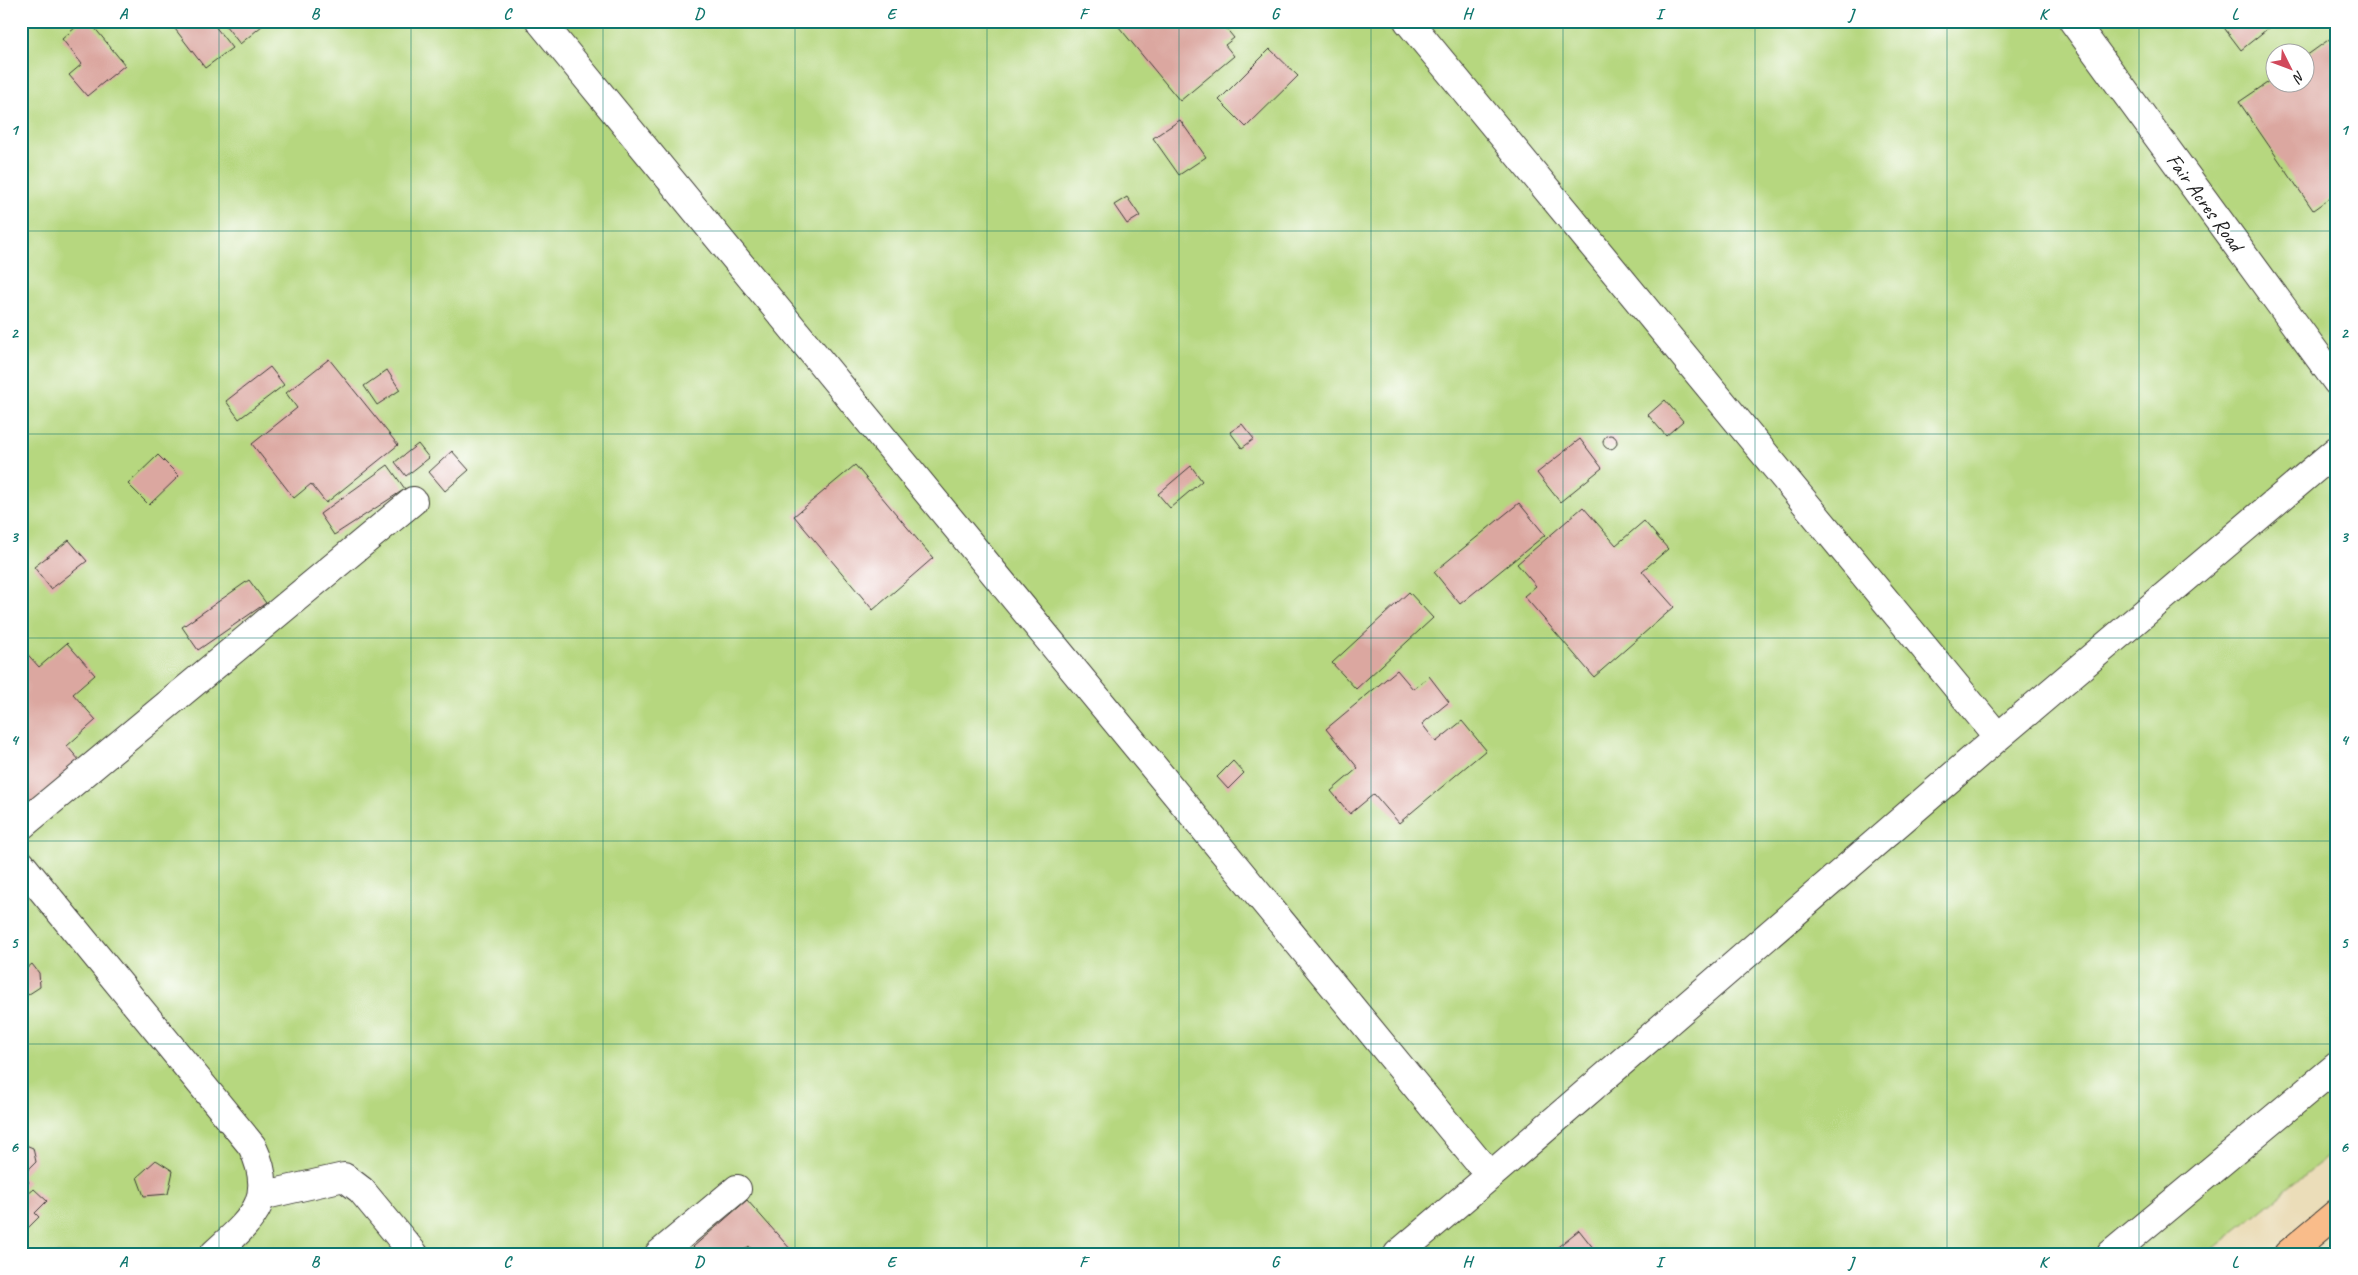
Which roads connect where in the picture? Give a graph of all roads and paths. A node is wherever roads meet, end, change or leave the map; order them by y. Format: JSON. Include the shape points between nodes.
{"nodes":[{"id":1,"x":540,"y":21,"type":"edge"},
{"id":2,"x":1408,"y":21,"type":"edge"},
{"id":3,"x":2072,"y":21,"type":"edge"},
{"id":4,"x":2337,"y":382,"type":"edge"},
{"id":5,"x":2337,"y":450,"type":"edge"},
{"id":6,"x":413,"y":501,"type":"dead end"},
{"id":7,"x":1998,"y":737,"type":"junction"},
{"id":8,"x":21,"y":826,"type":"edge"},
{"id":9,"x":21,"y":864,"type":"edge"},
{"id":10,"x":2337,"y":1066,"type":"edge"},
{"id":11,"x":1490,"y":1176,"type":"junction"},
{"id":12,"x":737,"y":1189,"type":"dead end"},
{"id":13,"x":261,"y":1196,"type":"junction"},
{"id":14,"x":2337,"y":1213,"type":"edge"},
{"id":15,"x":214,"y":1254,"type":"edge"},
{"id":16,"x":414,"y":1254,"type":"edge"},
{"id":17,"x":659,"y":1254,"type":"edge"},
{"id":18,"x":1398,"y":1254,"type":"edge"},
{"id":19,"x":2111,"y":1254,"type":"edge"},
{"id":20,"x":2288,"y":1254,"type":"edge"}],
"edges":[{"from":1,"to":11,"type":"street"},
{"from":2,"to":7,"type":"street"},
{"from":3,"to":4,"type":"street","name":"Fair Acres Road"},
{"from":5,"to":7,"type":"street"},
{"from":6,"to":8,"type":"street"},
{"from":7,"to":11,"type":"street"},
{"from":9,"to":13,"type":"street","via":[[252,1146],[261,1165]]},
{"from":10,"to":19,"type":"street"},
{"from":11,"to":18,"type":"street"},
{"from":12,"to":17,"type":"street"},
{"from":13,"to":15,"type":"street","via":[[257,1210],[247,1223]]},
{"from":13,"to":16,"type":"street","via":[[344,1177],[361,1190]]},
{"from":14,"to":20,"type":"main road"}]}
